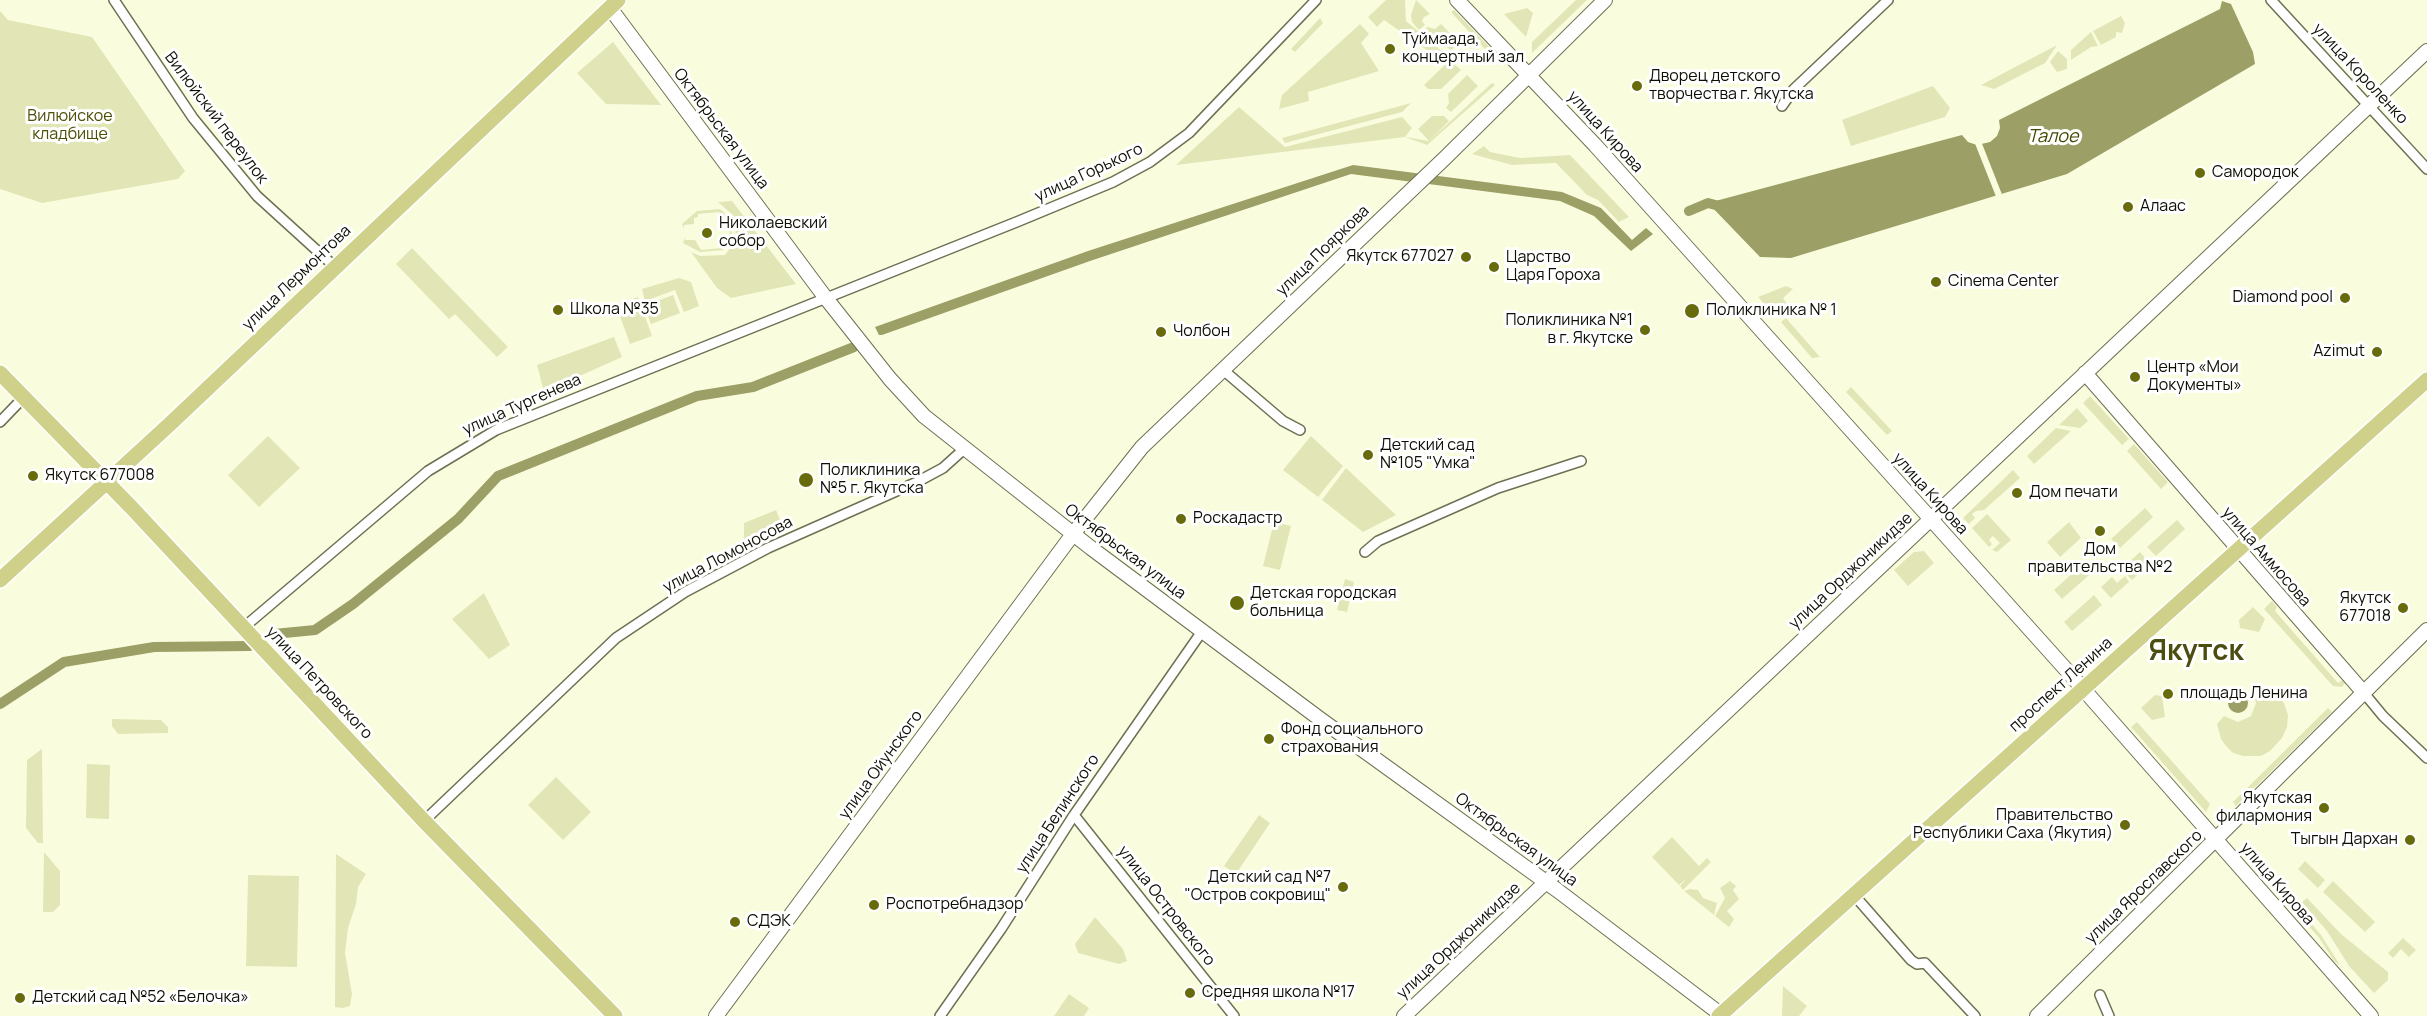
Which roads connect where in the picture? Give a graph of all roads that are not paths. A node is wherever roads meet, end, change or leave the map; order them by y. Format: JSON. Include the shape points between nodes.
{"nodes":[{"id":1,"x":114,"y":0,"type":"edge"},
{"id":2,"x":1316,"y":0,"type":"edge"},
{"id":3,"x":1458,"y":0,"type":"edge"},
{"id":4,"x":1605,"y":0,"type":"edge"},
{"id":5,"x":1872,"y":0,"type":"edge"},
{"id":6,"x":1888,"y":0,"type":"edge"},
{"id":7,"x":2271,"y":0,"type":"edge"},
{"id":8,"x":614,"y":4,"type":"edge"},
{"id":9,"x":1879,"y":8,"type":"junction"},
{"id":10,"x":2427,"y":51,"type":"edge"},
{"id":11,"x":1529,"y":74,"type":"junction"},
{"id":12,"x":1782,"y":106,"type":"dead end"},
{"id":13,"x":2368,"y":106,"type":"junction"},
{"id":14,"x":2427,"y":169,"type":"edge"},
{"id":15,"x":334,"y":266,"type":"junction"},
{"id":16,"x":825,"y":297,"type":"junction"},
{"id":17,"x":1222,"y":369,"type":"junction"},
{"id":18,"x":0,"y":373,"type":"edge"},
{"id":19,"x":2085,"y":373,"type":"junction"},
{"id":20,"x":2427,"y":380,"type":"edge"},
{"id":21,"x":24,"y":397,"type":"junction"},
{"id":22,"x":0,"y":422,"type":"edge"},
{"id":23,"x":1300,"y":430,"type":"dead end"},
{"id":24,"x":964,"y":449,"type":"junction"},
{"id":25,"x":1581,"y":461,"type":"dead end"},
{"id":26,"x":107,"y":482,"type":"junction"},
{"id":27,"x":1931,"y":518,"type":"junction"},
{"id":28,"x":1073,"y":534,"type":"junction"},
{"id":29,"x":2237,"y":550,"type":"junction"},
{"id":30,"x":1365,"y":552,"type":"dead end"},
{"id":31,"x":0,"y":580,"type":"edge"},
{"id":32,"x":243,"y":628,"type":"junction"},
{"id":33,"x":1203,"y":630,"type":"junction"},
{"id":34,"x":2427,"y":630,"type":"edge"},
{"id":35,"x":2084,"y":689,"type":"junction"},
{"id":36,"x":2364,"y":693,"type":"junction"},
{"id":37,"x":2427,"y":758,"type":"edge"},
{"id":38,"x":1074,"y":815,"type":"junction"},
{"id":39,"x":424,"y":821,"type":"junction"},
{"id":40,"x":2216,"y":841,"type":"junction"},
{"id":41,"x":1546,"y":882,"type":"junction"},
{"id":42,"x":1854,"y":895,"type":"junction"},
{"id":43,"x":2100,"y":995,"type":"dead end"},
{"id":44,"x":1721,"y":1015,"type":"edge"},
{"id":45,"x":615,"y":1016,"type":"edge"},
{"id":46,"x":716,"y":1016,"type":"edge"},
{"id":47,"x":940,"y":1016,"type":"edge"},
{"id":48,"x":1234,"y":1016,"type":"edge"},
{"id":49,"x":1404,"y":1016,"type":"edge"},
{"id":50,"x":1975,"y":1016,"type":"edge"},
{"id":51,"x":2037,"y":1016,"type":"edge"},
{"id":52,"x":2109,"y":1016,"type":"edge"},
{"id":53,"x":2371,"y":1016,"type":"edge"}],
"edges":[{"from":1,"to":15,"type":"street","name":"Вилюйский переулок","via":[[193,118],[257,196]]},
{"from":2,"to":16,"type":"street","name":"улица Горького","via":[[1189,132],[1150,162],[1113,182]]},
{"from":3,"to":11,"type":"street","name":"улица Кирова"},
{"from":4,"to":11,"type":"street","name":"улица Пояркова"},
{"from":5,"to":9,"type":"street"},
{"from":6,"to":9,"type":"street"},
{"from":7,"to":13,"type":"street","name":"улица Короленко"},
{"from":8,"to":15,"type":"main road","name":"улица Лермонтова"},
{"from":8,"to":16,"type":"street","name":"Октябрьская улица"},
{"from":9,"to":12,"type":"street"},
{"from":10,"to":13,"type":"street","name":"улица Орджоникидзе"},
{"from":11,"to":17,"type":"street","name":"улица Пояркова"},
{"from":11,"to":27,"type":"street","name":"улица Кирова"},
{"from":13,"to":14,"type":"street","name":"улица Короленко"},
{"from":13,"to":19,"type":"street","name":"улица Орджоникидзе"},
{"from":15,"to":26,"type":"main road","name":"улица Лермонтова"},
{"from":16,"to":24,"type":"street","name":"Октябрьская улица","via":[[890,379],[924,416]]},
{"from":16,"to":32,"type":"street","name":"улица Тургенева","via":[[548,408],[467,446],[428,471]]},
{"from":17,"to":23,"type":"street","via":[[1283,421]]},
{"from":17,"to":28,"type":"street","name":"улица Пояркова","via":[[1142,447]]},
{"from":18,"to":21,"type":"main road","name":"улица Петровского"},
{"from":19,"to":27,"type":"street","name":"улица Орджоникидзе"},
{"from":19,"to":29,"type":"street","name":"улица Аммосова"},
{"from":20,"to":29,"type":"main road","name":"проспект Ленина"},
{"from":21,"to":22,"type":"street"},
{"from":21,"to":26,"type":"main road","name":"улица Петровского"},
{"from":24,"to":28,"type":"street","name":"Октябрьская улица"},
{"from":24,"to":39,"type":"street","name":"улица Ломоносова","via":[[943,468],[917,482],[768,548],[685,592],[615,638]]},
{"from":25,"to":30,"type":"street","via":[[1498,488],[1378,541]]},
{"from":26,"to":31,"type":"main road","name":"улица Лермонтова"},
{"from":26,"to":32,"type":"main road","name":"улица Петровского"},
{"from":27,"to":35,"type":"street","name":"улица Кирова"},
{"from":27,"to":41,"type":"street","name":"улица Орджоникидзе"},
{"from":28,"to":33,"type":"street","name":"Октябрьская улица"},
{"from":28,"to":46,"type":"street","name":"улица Ойунского"},
{"from":29,"to":35,"type":"main road","name":"проспект Ленина"},
{"from":29,"to":36,"type":"street","name":"улица Аммосова"},
{"from":32,"to":39,"type":"main road","name":"улица Петровского"},
{"from":33,"to":38,"type":"street","name":"улица Белинского"},
{"from":33,"to":41,"type":"street","name":"Октябрьская улица"},
{"from":34,"to":36,"type":"street","name":"улица Ярославского"},
{"from":35,"to":40,"type":"street","name":"улица Кирова"},
{"from":35,"to":42,"type":"main road","name":"проспект Ленина"},
{"from":36,"to":37,"type":"street","name":"улица Аммосова"},
{"from":36,"to":40,"type":"street","name":"улица Ярославского"},
{"from":38,"to":47,"type":"street","name":"улица Белинского"},
{"from":38,"to":48,"type":"street","name":"улица Островского"},
{"from":39,"to":45,"type":"main road","name":"улица Петровского"},
{"from":40,"to":51,"type":"street","name":"улица Ярославского"},
{"from":40,"to":53,"type":"street","name":"улица Кирова"},
{"from":41,"to":44,"type":"street","name":"Октябрьская улица"},
{"from":41,"to":49,"type":"street","name":"улица Орджоникидзе"},
{"from":42,"to":44,"type":"main road","name":"проспект Ленина"},
{"from":42,"to":50,"type":"street","via":[[1911,960],[1925,963]]},
{"from":43,"to":52,"type":"street"}]}
